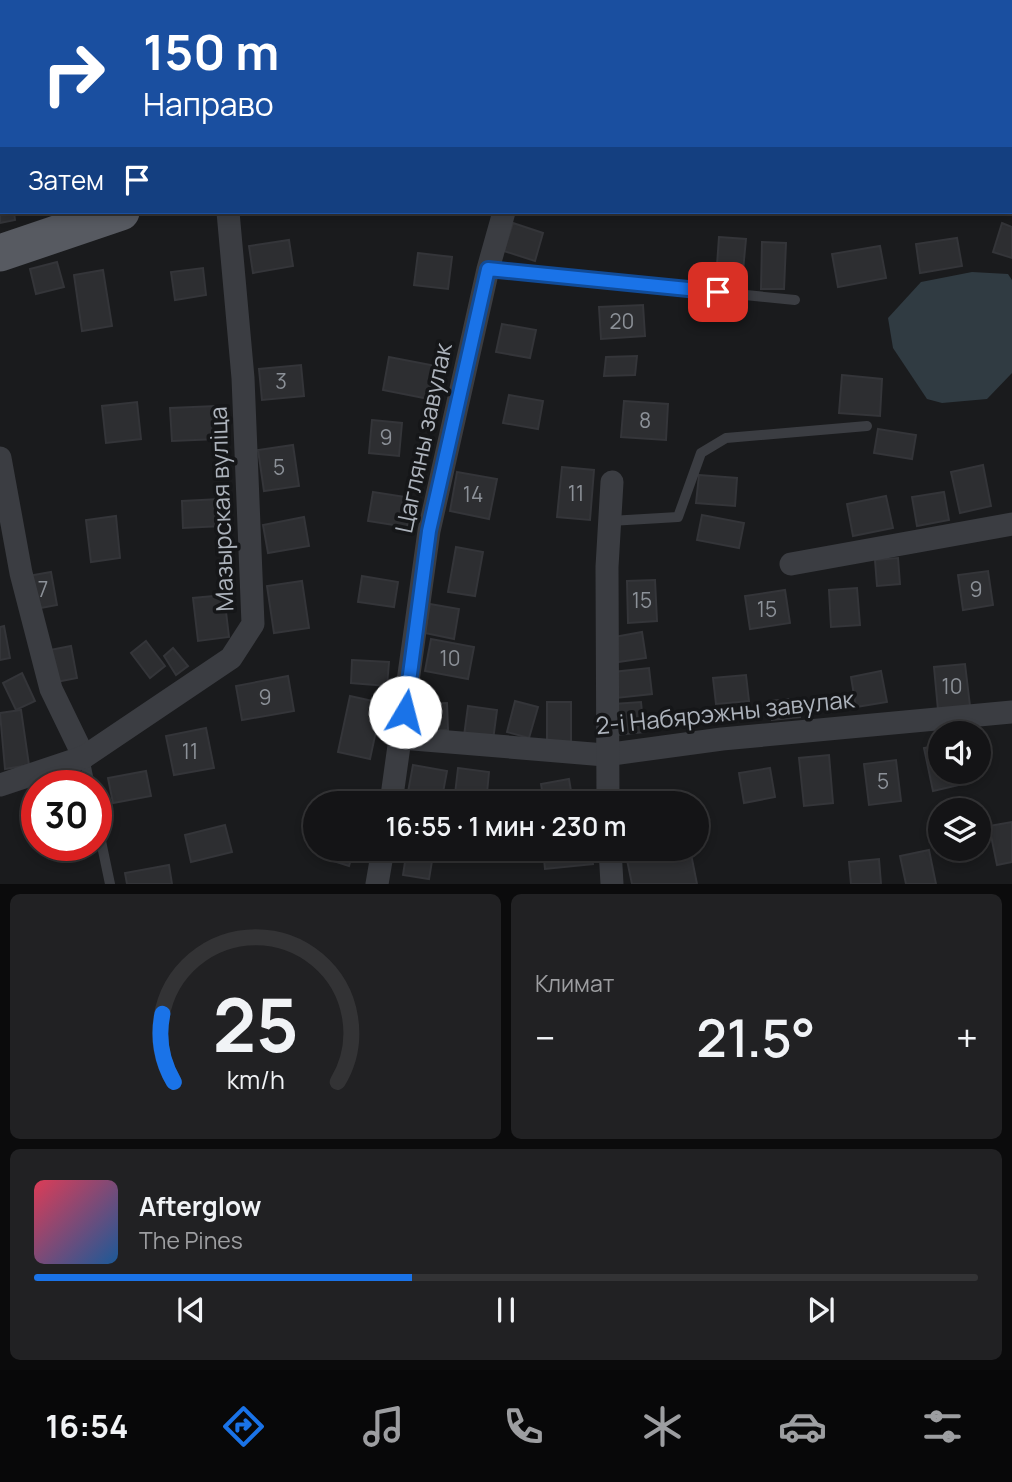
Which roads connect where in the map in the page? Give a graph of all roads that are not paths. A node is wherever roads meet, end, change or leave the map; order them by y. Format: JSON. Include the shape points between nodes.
{"nodes":[{"id":1,"x":115,"y":214,"type":"edge"},
{"id":2,"x":228,"y":214,"type":"edge"},
{"id":3,"x":503,"y":214,"type":"edge"},
{"id":4,"x":0,"y":253,"type":"edge"},
{"id":5,"x":488,"y":269,"type":"junction"},
{"id":6,"x":795,"y":300,"type":"dead end"},
{"id":7,"x":867,"y":426,"type":"dead end"},
{"id":8,"x":0,"y":458,"type":"edge"},
{"id":9,"x":612,"y":482,"type":"dead end"},
{"id":10,"x":610,"y":521,"type":"junction"},
{"id":11,"x":1012,"y":524,"type":"edge"},
{"id":12,"x":791,"y":564,"type":"dead end"},
{"id":13,"x":1012,"y":712,"type":"edge"},
{"id":14,"x":401,"y":738,"type":"junction"},
{"id":15,"x":605,"y":755,"type":"junction"},
{"id":16,"x":84,"y":757,"type":"junction"},
{"id":17,"x":87,"y":770,"type":"edge"},
{"id":18,"x":0,"y":785,"type":"edge"},
{"id":19,"x":393,"y":791,"type":"edge"},
{"id":20,"x":607,"y":791,"type":"edge"},
{"id":21,"x":105,"y":861,"type":"edge"},
{"id":22,"x":381,"y":861,"type":"edge"},
{"id":23,"x":611,"y":861,"type":"edge"},
{"id":24,"x":110,"y":884,"type":"edge"},
{"id":25,"x":377,"y":884,"type":"edge"},
{"id":26,"x":612,"y":884,"type":"edge"}],
"edges":[{"from":1,"to":4,"type":"main road"},
{"from":2,"to":16,"type":"street","name":"Мазырская вуліца","via":[[243,378],[253,624],[231,658]]},
{"from":3,"to":5,"type":"street","name":"Цагляны завулак"},
{"from":5,"to":6,"type":"lane"},
{"from":5,"to":14,"type":"street","name":"Цагляны завулак","via":[[429,531]]},
{"from":7,"to":10,"type":"lane","via":[[726,439],[701,453],[678,517]]},
{"from":8,"to":16,"type":"street","via":[[21,573],[51,689]]},
{"from":9,"to":10,"type":"street"},
{"from":10,"to":15,"type":"street"},
{"from":11,"to":12,"type":"street"},
{"from":13,"to":15,"type":"street","name":"2-і Набярэжны завулак","via":[[722,739]]},
{"from":14,"to":15,"type":"street","name":"2-і Набярэжны завулак"},
{"from":14,"to":19,"type":"street","name":"Цагляны завулак"},
{"from":15,"to":20,"type":"street"},
{"from":16,"to":17,"type":"lane"},
{"from":16,"to":18,"type":"street","name":"Мазырская вуліца"},
{"from":21,"to":24,"type":"lane"},
{"from":22,"to":25,"type":"street"},
{"from":23,"to":26,"type":"street"}]}
